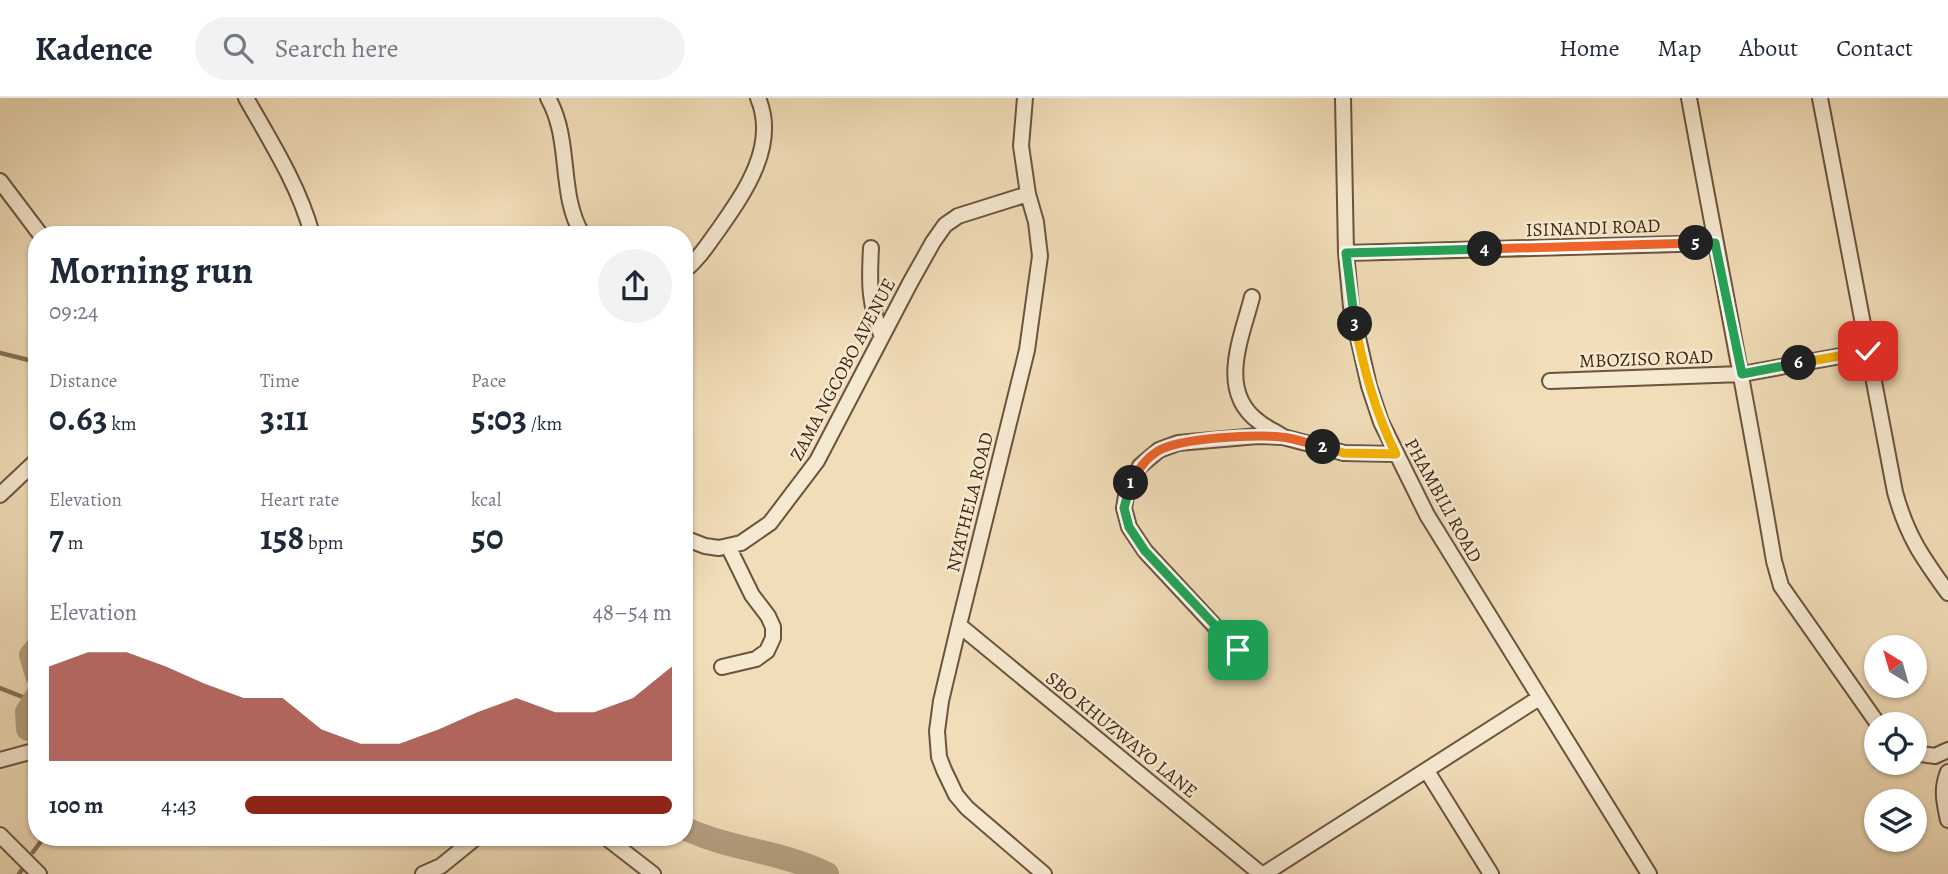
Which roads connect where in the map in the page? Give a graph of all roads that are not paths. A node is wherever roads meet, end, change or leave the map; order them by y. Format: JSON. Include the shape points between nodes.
{"nodes":[{"id":1,"x":246,"y":98,"type":"edge"},
{"id":2,"x":548,"y":98,"type":"edge"},
{"id":3,"x":758,"y":98,"type":"edge"},
{"id":4,"x":1025,"y":98,"type":"edge"},
{"id":5,"x":1343,"y":98,"type":"edge"},
{"id":6,"x":1689,"y":98,"type":"edge"},
{"id":7,"x":1820,"y":98,"type":"edge"},
{"id":8,"x":0,"y":181,"type":"edge"},
{"id":9,"x":1028,"y":194,"type":"junction"},
{"id":10,"x":34,"y":226,"type":"edge"},
{"id":11,"x":310,"y":226,"type":"edge"},
{"id":12,"x":577,"y":226,"type":"edge"},
{"id":13,"x":1715,"y":243,"type":"junction"},
{"id":14,"x":871,"y":248,"type":"dead end"},
{"id":15,"x":1346,"y":253,"type":"junction"},
{"id":16,"x":693,"y":264,"type":"edge"},
{"id":17,"x":1252,"y":297,"type":"dead end"},
{"id":18,"x":882,"y":337,"type":"junction"},
{"id":19,"x":1868,"y":351,"type":"junction"},
{"id":20,"x":1742,"y":374,"type":"junction"},
{"id":21,"x":1550,"y":381,"type":"dead end"},
{"id":22,"x":1283,"y":437,"type":"junction"},
{"id":23,"x":1396,"y":454,"type":"junction"},
{"id":24,"x":28,"y":469,"type":"edge"},
{"id":25,"x":0,"y":495,"type":"edge"},
{"id":26,"x":693,"y":541,"type":"edge"},
{"id":27,"x":728,"y":545,"type":"junction"},
{"id":28,"x":1948,"y":593,"type":"edge"},
{"id":29,"x":958,"y":625,"type":"junction"},
{"id":30,"x":1238,"y":650,"type":"dead end"},
{"id":31,"x":722,"y":667,"type":"dead end"},
{"id":32,"x":1539,"y":698,"type":"junction"},
{"id":33,"x":1870,"y":712,"type":"edge"},
{"id":34,"x":1948,"y":750,"type":"edge"},
{"id":35,"x":28,"y":752,"type":"edge"},
{"id":36,"x":1927,"y":755,"type":"edge"},
{"id":37,"x":0,"y":760,"type":"edge"},
{"id":38,"x":1427,"y":771,"type":"junction"},
{"id":39,"x":1948,"y":772,"type":"edge"},
{"id":40,"x":1948,"y":820,"type":"edge"},
{"id":41,"x":0,"y":835,"type":"edge"},
{"id":42,"x":469,"y":846,"type":"edge"},
{"id":43,"x":617,"y":846,"type":"edge"},
{"id":44,"x":446,"y":870,"type":"edge"},
{"id":45,"x":39,"y":874,"type":"edge"},
{"id":46,"x":423,"y":874,"type":"edge"},
{"id":47,"x":653,"y":874,"type":"edge"},
{"id":48,"x":1044,"y":874,"type":"edge"},
{"id":49,"x":1263,"y":874,"type":"edge"},
{"id":50,"x":1491,"y":874,"type":"edge"},
{"id":51,"x":1649,"y":874,"type":"edge"}],
"edges":[{"from":1,"to":11,"type":"street","via":[[283,162]]},
{"from":2,"to":12,"type":"street","via":[[562,136]]},
{"from":3,"to":16,"type":"street","via":[[764,129],[760,160],[743,195]]},
{"from":4,"to":9,"type":"street","name":"NYATHELA ROAD","via":[[1021,146]]},
{"from":5,"to":15,"type":"street","name":"PHAMBILI ROAD"},
{"from":6,"to":13,"type":"street"},
{"from":7,"to":19,"type":"street"},
{"from":8,"to":10,"type":"street"},
{"from":9,"to":18,"type":"street","name":"ZAMA NGCOBO AVENUE","via":[[958,216],[945,225]]},
{"from":9,"to":29,"type":"street","name":"NYATHELA ROAD","via":[[1040,256],[1027,350]]},
{"from":13,"to":15,"type":"street","name":"ISINANDI ROAD"},
{"from":13,"to":20,"type":"street"},
{"from":14,"to":18,"type":"street","via":[[872,312]]},
{"from":15,"to":23,"type":"street","name":"PHAMBILI ROAD","via":[[1351,307],[1368,386]]},
{"from":17,"to":22,"type":"street","via":[[1233,370],[1235,386],[1256,421]]},
{"from":18,"to":27,"type":"street","name":"ZAMA NGCOBO AVENUE","via":[[817,461],[770,523],[741,543]]},
{"from":19,"to":20,"type":"street","name":"MBOZISO ROAD"},
{"from":19,"to":28,"type":"street","via":[[1904,524]]},
{"from":20,"to":21,"type":"street","name":"MBOZISO ROAD"},
{"from":20,"to":33,"type":"street","via":[[1781,586]]},
{"from":22,"to":23,"type":"street","via":[[1344,453]]},
{"from":22,"to":30,"type":"street","via":[[1178,443],[1159,450],[1140,466],[1127,490],[1124,508],[1129,527],[1145,551]]},
{"from":23,"to":32,"type":"street","name":"PHAMBILI ROAD","via":[[1427,515]]},
{"from":24,"to":25,"type":"street"},
{"from":26,"to":27,"type":"street","via":[[719,548]]},
{"from":27,"to":31,"type":"street","via":[[752,595],[768,615],[773,638],[756,659]]},
{"from":29,"to":48,"type":"street","name":"NYATHELA ROAD","via":[[937,731],[939,757],[952,788],[967,808]]},
{"from":29,"to":49,"type":"street","name":"SBO KHUZWAYO LANE"},
{"from":32,"to":38,"type":"street"},
{"from":32,"to":51,"type":"street","name":"PHAMBILI ROAD"},
{"from":34,"to":36,"type":"street"},
{"from":35,"to":37,"type":"street"},
{"from":38,"to":49,"type":"street"},
{"from":38,"to":50,"type":"street"},
{"from":39,"to":40,"type":"street","via":[[1943,785]]},
{"from":41,"to":45,"type":"street"},
{"from":42,"to":44,"type":"street"},
{"from":43,"to":47,"type":"street"},
{"from":44,"to":46,"type":"street"}]}
